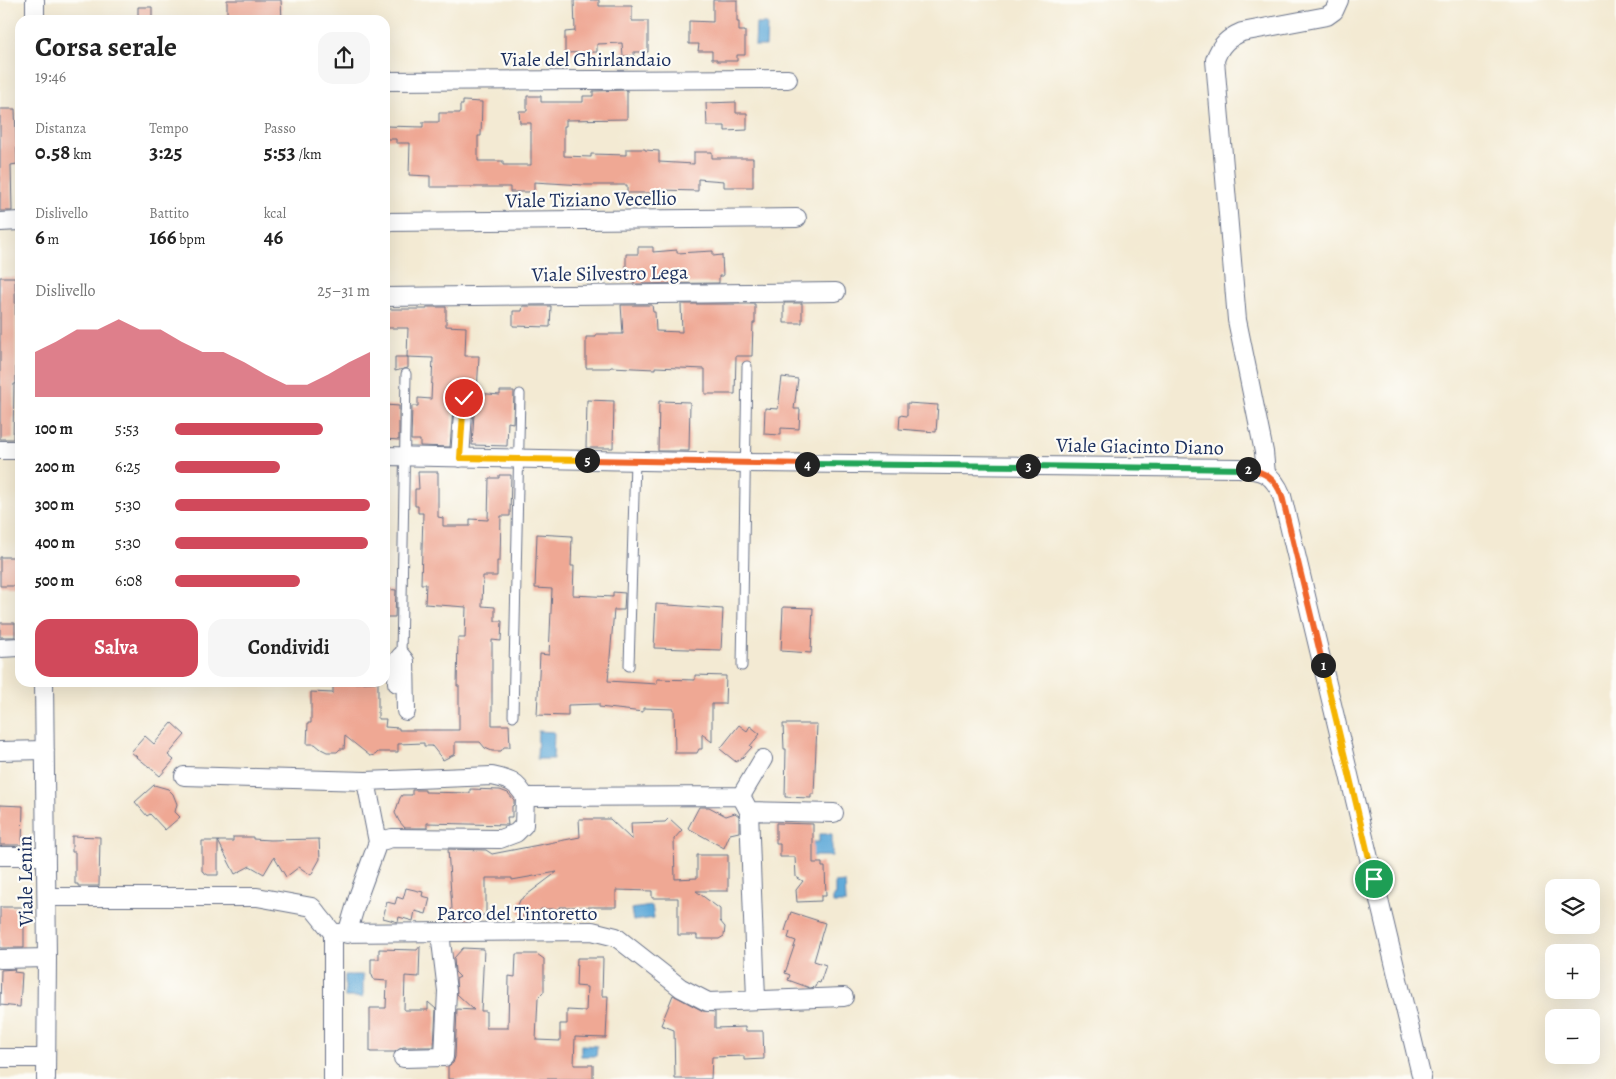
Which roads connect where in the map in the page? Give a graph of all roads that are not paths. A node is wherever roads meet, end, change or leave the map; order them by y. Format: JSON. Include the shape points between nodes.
{"nodes":[{"id":1,"x":35,"y":0,"type":"edge"},
{"id":2,"x":1339,"y":0,"type":"edge"},
{"id":3,"x":35,"y":15,"type":"edge"},
{"id":4,"x":788,"y":78,"type":"dead end"},
{"id":5,"x":390,"y":81,"type":"edge"},
{"id":6,"x":797,"y":218,"type":"dead end"},
{"id":7,"x":15,"y":221,"type":"edge"},
{"id":8,"x":0,"y":222,"type":"edge"},
{"id":9,"x":390,"y":222,"type":"edge"},
{"id":10,"x":836,"y":292,"type":"dead end"},
{"id":11,"x":390,"y":297,"type":"edge"},
{"id":12,"x":747,"y":366,"type":"dead end"},
{"id":13,"x":406,"y":374,"type":"dead end"},
{"id":14,"x":520,"y":394,"type":"dead end"},
{"id":15,"x":464,"y":398,"type":"dead end"},
{"id":16,"x":0,"y":450,"type":"edge"},
{"id":17,"x":15,"y":450,"type":"edge"},
{"id":18,"x":390,"y":456,"type":"edge"},
{"id":19,"x":404,"y":457,"type":"junction"},
{"id":20,"x":460,"y":458,"type":"junction"},
{"id":21,"x":519,"y":458,"type":"junction"},
{"id":22,"x":635,"y":461,"type":"junction"},
{"id":23,"x":746,"y":463,"type":"junction"},
{"id":24,"x":1266,"y":474,"type":"junction"},
{"id":25,"x":0,"y":648,"type":"edge"},
{"id":26,"x":15,"y":648,"type":"edge"},
{"id":27,"x":401,"y":656,"type":"junction"},
{"id":28,"x":629,"y":666,"type":"dead end"},
{"id":29,"x":742,"y":666,"type":"dead end"},
{"id":30,"x":397,"y":683,"type":"dead end"},
{"id":31,"x":44,"y":687,"type":"edge"},
{"id":32,"x":406,"y":711,"type":"dead end"},
{"id":33,"x":513,"y":716,"type":"dead end"},
{"id":34,"x":45,"y":750,"type":"junction"},
{"id":35,"x":0,"y":751,"type":"edge"},
{"id":36,"x":763,"y":759,"type":"dead end"},
{"id":37,"x":184,"y":776,"type":"dead end"},
{"id":38,"x":366,"y":781,"type":"junction"},
{"id":39,"x":525,"y":797,"type":"junction"},
{"id":40,"x":745,"y":804,"type":"junction"},
{"id":41,"x":834,"y":813,"type":"dead end"},
{"id":42,"x":378,"y":842,"type":"junction"},
{"id":43,"x":0,"y":856,"type":"edge"},
{"id":44,"x":46,"y":856,"type":"junction"},
{"id":45,"x":47,"y":897,"type":"junction"},
{"id":46,"x":440,"y":933,"type":"junction"},
{"id":47,"x":340,"y":934,"type":"junction"},
{"id":48,"x":0,"y":958,"type":"edge"},
{"id":49,"x":48,"y":958,"type":"junction"},
{"id":50,"x":844,"y":997,"type":"dead end"},
{"id":51,"x":756,"y":999,"type":"junction"},
{"id":52,"x":0,"y":1058,"type":"edge"},
{"id":53,"x":46,"y":1058,"type":"junction"},
{"id":54,"x":403,"y":1058,"type":"dead end"},
{"id":55,"x":46,"y":1079,"type":"edge"},
{"id":56,"x":333,"y":1079,"type":"edge"},
{"id":57,"x":1422,"y":1079,"type":"edge"}],
"edges":[{"from":1,"to":3,"type":"street"},
{"from":2,"to":24,"type":"street","via":[[1334,11],[1327,16],[1242,32],[1222,45],[1215,60],[1236,320]]},
{"from":4,"to":5,"type":"street","name":"Viale del Ghirlandaio"},
{"from":6,"to":9,"type":"street","name":"Viale Tiziano Vecellio"},
{"from":7,"to":8,"type":"street"},
{"from":10,"to":11,"type":"street","name":"Viale Silvestro Lega"},
{"from":12,"to":23,"type":"lane"},
{"from":13,"to":19,"type":"lane"},
{"from":14,"to":21,"type":"lane"},
{"from":15,"to":20,"type":"street"},
{"from":16,"to":17,"type":"street"},
{"from":18,"to":19,"type":"street","name":"Viale Giacinto Diano"},
{"from":19,"to":20,"type":"street","name":"Viale Giacinto Diano"},
{"from":19,"to":27,"type":"lane"},
{"from":20,"to":21,"type":"street","name":"Viale Giacinto Diano"},
{"from":21,"to":22,"type":"street","name":"Viale Giacinto Diano"},
{"from":21,"to":33,"type":"lane"},
{"from":22,"to":23,"type":"street","name":"Viale Giacinto Diano"},
{"from":22,"to":28,"type":"lane"},
{"from":23,"to":24,"type":"street","name":"Viale Giacinto Diano","via":[[1239,468]]},
{"from":23,"to":29,"type":"lane"},
{"from":24,"to":57,"type":"street","via":[[1282,496]]},
{"from":25,"to":26,"type":"street"},
{"from":27,"to":30,"type":"street"},
{"from":27,"to":32,"type":"street","via":[[405,661]]},
{"from":31,"to":34,"type":"street","name":"Viale Lenin"},
{"from":34,"to":35,"type":"street"},
{"from":34,"to":44,"type":"street","name":"Viale Lenin"},
{"from":36,"to":40,"type":"street"},
{"from":37,"to":38,"type":"street"},
{"from":38,"to":39,"type":"street","via":[[492,776],[518,786]]},
{"from":38,"to":42,"type":"street"},
{"from":39,"to":40,"type":"street"},
{"from":39,"to":42,"type":"street","via":[[524,825],[516,834],[500,839],[392,838]]},
{"from":40,"to":41,"type":"street"},
{"from":40,"to":51,"type":"street"},
{"from":42,"to":47,"type":"street"},
{"from":43,"to":44,"type":"street"},
{"from":44,"to":45,"type":"street","name":"Viale Lenin"},
{"from":45,"to":47,"type":"street","via":[[257,897],[312,907]]},
{"from":45,"to":49,"type":"street","name":"Viale Lenin"},
{"from":46,"to":47,"type":"street","name":"Parco del Tintoretto"},
{"from":46,"to":51,"type":"street","name":"Parco del Tintoretto","via":[[592,932],[616,937],[681,988],[708,1002]]},
{"from":46,"to":54,"type":"street","via":[[447,991],[444,1057]]},
{"from":47,"to":56,"type":"street"},
{"from":48,"to":49,"type":"street"},
{"from":49,"to":53,"type":"street","name":"Viale Lenin"},
{"from":50,"to":51,"type":"street","name":"Parco del Tintoretto"},
{"from":52,"to":53,"type":"street"},
{"from":53,"to":55,"type":"street","name":"Viale Lenin"}]}
